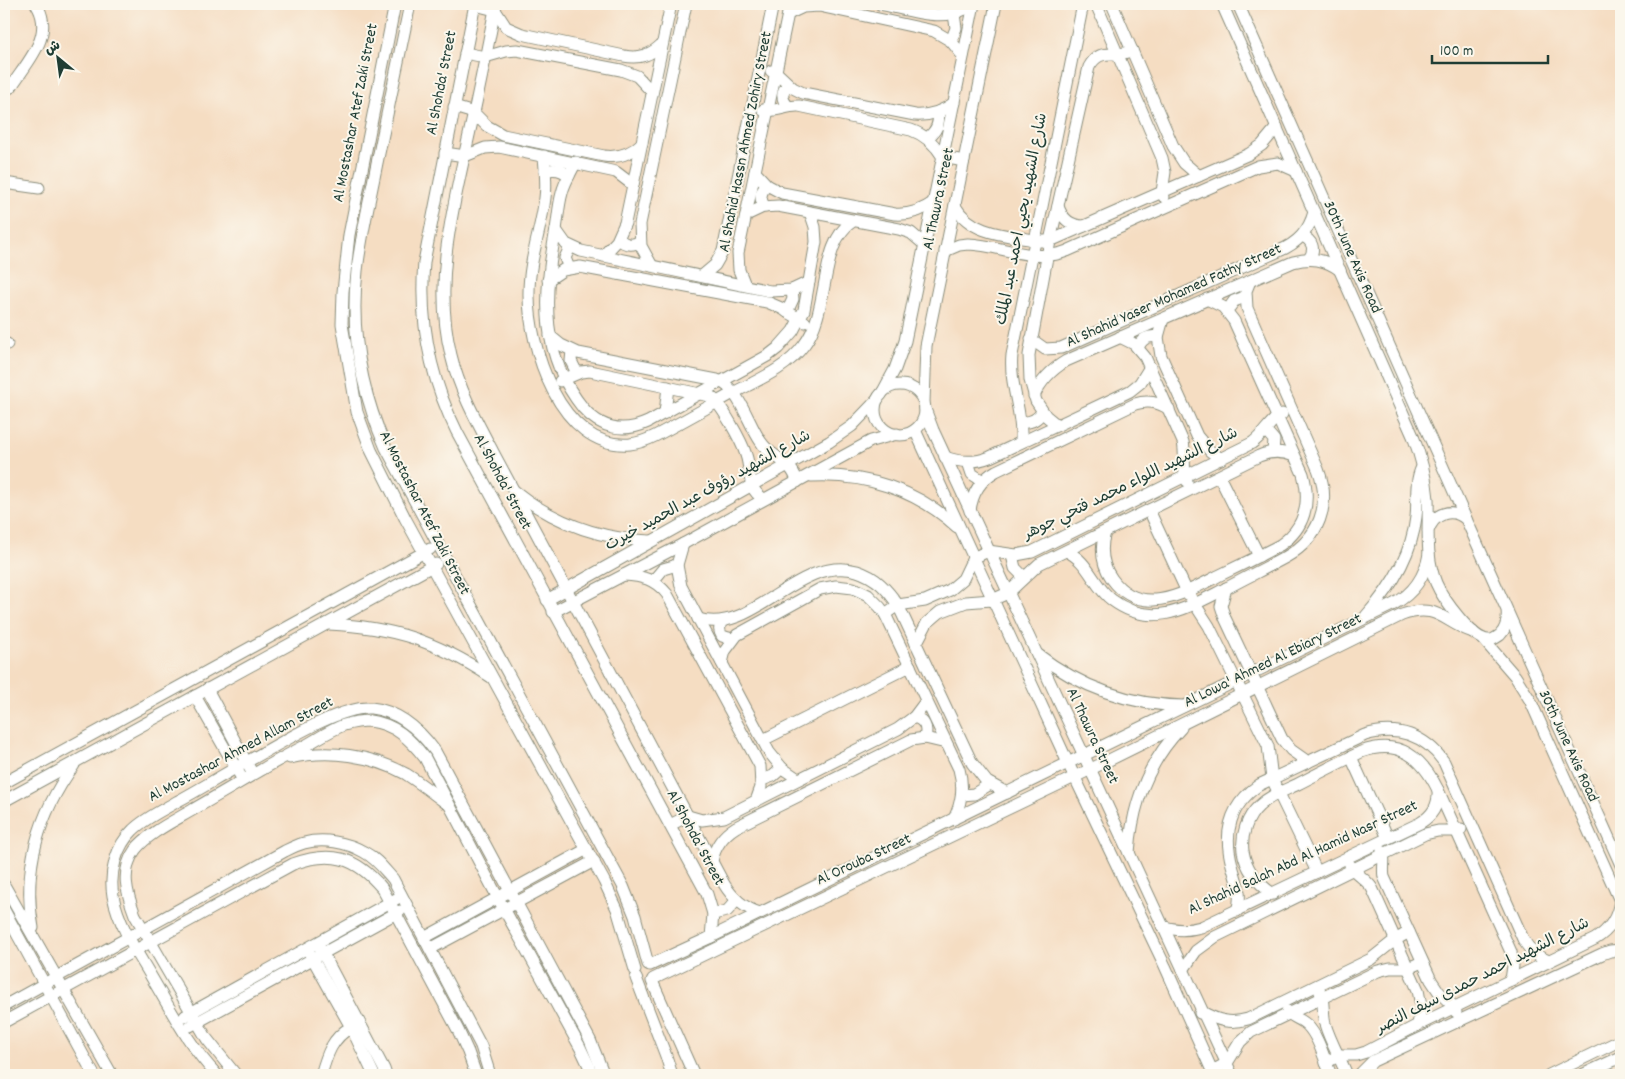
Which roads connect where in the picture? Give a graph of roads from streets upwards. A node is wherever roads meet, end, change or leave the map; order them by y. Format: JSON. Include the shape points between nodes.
{"nodes":[{"id":1,"x":36,"y":4,"type":"edge"},
{"id":2,"x":395,"y":4,"type":"edge"},
{"id":3,"x":410,"y":4,"type":"edge"},
{"id":4,"x":475,"y":4,"type":"edge"},
{"id":5,"x":671,"y":4,"type":"edge"},
{"id":6,"x":686,"y":4,"type":"edge"},
{"id":7,"x":773,"y":4,"type":"edge"},
{"id":8,"x":880,"y":4,"type":"edge"},
{"id":9,"x":973,"y":4,"type":"edge"},
{"id":10,"x":996,"y":4,"type":"edge"},
{"id":11,"x":1083,"y":4,"type":"edge"},
{"id":12,"x":1096,"y":4,"type":"edge"},
{"id":13,"x":1112,"y":4,"type":"edge"},
{"id":14,"x":1222,"y":4,"type":"edge"},
{"id":15,"x":1238,"y":4,"type":"edge"},
{"id":16,"x":802,"y":5,"type":"edge"},
{"id":17,"x":896,"y":6,"type":"edge"},
{"id":18,"x":496,"y":7,"type":"edge"},
{"id":19,"x":789,"y":9,"type":"edge"},
{"id":20,"x":954,"y":14,"type":"junction"},
{"id":21,"x":389,"y":32,"type":"junction"},
{"id":22,"x":403,"y":35,"type":"junction"},
{"id":23,"x":951,"y":41,"type":"junction"},
{"id":24,"x":662,"y":44,"type":"junction"},
{"id":25,"x":1132,"y":50,"type":"junction"},
{"id":26,"x":1073,"y":51,"type":"junction"},
{"id":27,"x":465,"y":53,"type":"junction"},
{"id":28,"x":1118,"y":54,"type":"junction"},
{"id":29,"x":963,"y":56,"type":"junction"},
{"id":30,"x":485,"y":57,"type":"junction"},
{"id":31,"x":1092,"y":61,"type":"junction"},
{"id":32,"x":760,"y":68,"type":"junction"},
{"id":33,"x":776,"y":72,"type":"junction"},
{"id":34,"x":788,"y":85,"type":"junction"},
{"id":35,"x":8,"y":89,"type":"edge"},
{"id":36,"x":652,"y":92,"type":"junction"},
{"id":37,"x":4,"y":100,"type":"edge"},
{"id":38,"x":954,"y":103,"type":"junction"},
{"id":39,"x":788,"y":106,"type":"junction"},
{"id":40,"x":454,"y":107,"type":"junction"},
{"id":41,"x":752,"y":107,"type":"junction"},
{"id":42,"x":768,"y":111,"type":"junction"},
{"id":43,"x":938,"y":112,"type":"junction"},
{"id":44,"x":474,"y":113,"type":"junction"},
{"id":45,"x":1277,"y":128,"type":"junction"},
{"id":46,"x":927,"y":138,"type":"junction"},
{"id":47,"x":642,"y":143,"type":"junction"},
{"id":48,"x":1262,"y":145,"type":"junction"},
{"id":49,"x":445,"y":153,"type":"junction"},
{"id":50,"x":465,"y":156,"type":"junction"},
{"id":51,"x":544,"y":156,"type":"junction"},
{"id":52,"x":618,"y":156,"type":"junction"},
{"id":53,"x":943,"y":156,"type":"junction"},
{"id":54,"x":964,"y":161,"type":"junction"},
{"id":55,"x":1182,"y":161,"type":"junction"},
{"id":56,"x":576,"y":162,"type":"junction"},
{"id":57,"x":1271,"y":163,"type":"junction"},
{"id":58,"x":1164,"y":168,"type":"junction"},
{"id":59,"x":545,"y":171,"type":"junction"},
{"id":60,"x":1296,"y":171,"type":"junction"},
{"id":61,"x":616,"y":172,"type":"junction"},
{"id":62,"x":755,"y":172,"type":"junction"},
{"id":63,"x":569,"y":176,"type":"junction"},
{"id":64,"x":1199,"y":176,"type":"junction"},
{"id":65,"x":4,"y":183,"type":"edge"},
{"id":66,"x":633,"y":185,"type":"junction"},
{"id":67,"x":767,"y":185,"type":"junction"},
{"id":68,"x":39,"y":188,"type":"dead end"},
{"id":69,"x":1162,"y":192,"type":"junction"},
{"id":70,"x":934,"y":202,"type":"junction"},
{"id":71,"x":954,"y":206,"type":"junction"},
{"id":72,"x":1058,"y":206,"type":"junction"},
{"id":73,"x":1167,"y":206,"type":"junction"},
{"id":74,"x":765,"y":207,"type":"junction"},
{"id":75,"x":810,"y":212,"type":"junction"},
{"id":76,"x":1314,"y":212,"type":"junction"},
{"id":77,"x":913,"y":213,"type":"junction"},
{"id":78,"x":746,"y":215,"type":"junction"},
{"id":79,"x":853,"y":221,"type":"junction"},
{"id":80,"x":1084,"y":226,"type":"junction"},
{"id":81,"x":556,"y":230,"type":"junction"},
{"id":82,"x":907,"y":231,"type":"junction"},
{"id":83,"x":1302,"y":236,"type":"junction"},
{"id":84,"x":619,"y":239,"type":"junction"},
{"id":85,"x":1035,"y":240,"type":"junction"},
{"id":86,"x":640,"y":241,"type":"junction"},
{"id":87,"x":1050,"y":241,"type":"junction"},
{"id":88,"x":925,"y":245,"type":"junction"},
{"id":89,"x":570,"y":247,"type":"junction"},
{"id":90,"x":945,"y":252,"type":"junction"},
{"id":91,"x":1032,"y":255,"type":"junction"},
{"id":92,"x":603,"y":256,"type":"junction"},
{"id":93,"x":721,"y":256,"type":"junction"},
{"id":94,"x":1047,"y":256,"type":"junction"},
{"id":95,"x":1309,"y":258,"type":"junction"},
{"id":96,"x":738,"y":259,"type":"junction"},
{"id":97,"x":813,"y":260,"type":"junction"},
{"id":98,"x":830,"y":264,"type":"junction"},
{"id":99,"x":652,"y":266,"type":"junction"},
{"id":100,"x":569,"y":268,"type":"junction"},
{"id":101,"x":1340,"y":270,"type":"junction"},
{"id":102,"x":702,"y":276,"type":"junction"},
{"id":103,"x":548,"y":280,"type":"junction"},
{"id":104,"x":1250,"y":281,"type":"junction"},
{"id":105,"x":810,"y":282,"type":"junction"},
{"id":106,"x":745,"y":286,"type":"junction"},
{"id":107,"x":792,"y":290,"type":"junction"},
{"id":108,"x":1246,"y":297,"type":"junction"},
{"id":109,"x":1207,"y":299,"type":"junction"},
{"id":110,"x":1227,"y":311,"type":"junction"},
{"id":111,"x":787,"y":312,"type":"junction"},
{"id":112,"x":1163,"y":319,"type":"junction"},
{"id":113,"x":799,"y":320,"type":"junction"},
{"id":114,"x":815,"y":327,"type":"junction"},
{"id":115,"x":550,"y":336,"type":"junction"},
{"id":116,"x":1120,"y":337,"type":"junction"},
{"id":117,"x":1158,"y":337,"type":"junction"},
{"id":118,"x":534,"y":339,"type":"junction"},
{"id":119,"x":1031,"y":340,"type":"junction"},
{"id":120,"x":1138,"y":348,"type":"junction"},
{"id":121,"x":1050,"y":350,"type":"junction"},
{"id":122,"x":572,"y":351,"type":"junction"},
{"id":123,"x":1060,"y":364,"type":"junction"},
{"id":124,"x":1150,"y":366,"type":"junction"},
{"id":125,"x":577,"y":373,"type":"junction"},
{"id":126,"x":565,"y":379,"type":"junction"},
{"id":127,"x":722,"y":381,"type":"junction"},
{"id":128,"x":1140,"y":383,"type":"junction"},
{"id":129,"x":551,"y":386,"type":"junction"},
{"id":130,"x":668,"y":387,"type":"junction"},
{"id":131,"x":734,"y":393,"type":"junction"},
{"id":132,"x":701,"y":394,"type":"junction"},
{"id":133,"x":1034,"y":396,"type":"junction"},
{"id":134,"x":879,"y":397,"type":"junction"},
{"id":135,"x":718,"y":402,"type":"junction"},
{"id":136,"x":1149,"y":402,"type":"junction"},
{"id":137,"x":924,"y":405,"type":"junction"},
{"id":138,"x":1169,"y":409,"type":"junction"},
{"id":139,"x":1292,"y":410,"type":"junction"},
{"id":140,"x":1042,"y":412,"type":"junction"},
{"id":141,"x":665,"y":413,"type":"junction"},
{"id":142,"x":1277,"y":417,"type":"junction"},
{"id":143,"x":1021,"y":422,"type":"junction"},
{"id":144,"x":1057,"y":425,"type":"junction"},
{"id":145,"x":915,"y":430,"type":"junction"},
{"id":146,"x":1266,"y":431,"type":"junction"},
{"id":147,"x":896,"y":434,"type":"junction"},
{"id":148,"x":1021,"y":442,"type":"junction"},
{"id":149,"x":1202,"y":443,"type":"junction"},
{"id":150,"x":1273,"y":452,"type":"junction"},
{"id":151,"x":1185,"y":454,"type":"junction"},
{"id":152,"x":945,"y":457,"type":"junction"},
{"id":153,"x":1221,"y":459,"type":"junction"},
{"id":154,"x":1313,"y":459,"type":"junction"},
{"id":155,"x":1297,"y":460,"type":"junction"},
{"id":156,"x":968,"y":462,"type":"junction"},
{"id":157,"x":788,"y":465,"type":"junction"},
{"id":158,"x":1422,"y":465,"type":"junction"},
{"id":159,"x":1185,"y":476,"type":"junction"},
{"id":160,"x":1219,"y":476,"type":"junction"},
{"id":161,"x":802,"y":479,"type":"junction"},
{"id":162,"x":983,"y":481,"type":"junction"},
{"id":163,"x":751,"y":486,"type":"junction"},
{"id":164,"x":514,"y":490,"type":"junction"},
{"id":165,"x":1192,"y":490,"type":"junction"},
{"id":166,"x":764,"y":499,"type":"junction"},
{"id":167,"x":419,"y":510,"type":"junction"},
{"id":168,"x":1149,"y":510,"type":"junction"},
{"id":169,"x":970,"y":511,"type":"junction"},
{"id":170,"x":405,"y":518,"type":"junction"},
{"id":171,"x":1466,"y":519,"type":"junction"},
{"id":172,"x":961,"y":531,"type":"junction"},
{"id":173,"x":1428,"y":531,"type":"junction"},
{"id":174,"x":1105,"y":532,"type":"junction"},
{"id":175,"x":650,"y":541,"type":"junction"},
{"id":176,"x":683,"y":544,"type":"junction"},
{"id":177,"x":438,"y":545,"type":"junction"},
{"id":178,"x":988,"y":551,"type":"junction"},
{"id":179,"x":1066,"y":551,"type":"junction"},
{"id":180,"x":424,"y":552,"type":"junction"},
{"id":181,"x":1429,"y":554,"type":"junction"},
{"id":182,"x":1012,"y":555,"type":"junction"},
{"id":183,"x":1259,"y":556,"type":"junction"},
{"id":184,"x":973,"y":558,"type":"junction"},
{"id":185,"x":446,"y":560,"type":"junction"},
{"id":186,"x":677,"y":565,"type":"junction"},
{"id":187,"x":1241,"y":565,"type":"junction"},
{"id":188,"x":432,"y":567,"type":"junction"},
{"id":189,"x":390,"y":571,"type":"junction"},
{"id":190,"x":624,"y":575,"type":"junction"},
{"id":191,"x":1024,"y":577,"type":"junction"},
{"id":192,"x":1247,"y":577,"type":"junction"},
{"id":193,"x":457,"y":580,"type":"junction"},
{"id":194,"x":653,"y":581,"type":"junction"},
{"id":195,"x":398,"y":585,"type":"junction"},
{"id":196,"x":443,"y":588,"type":"junction"},
{"id":197,"x":1226,"y":588,"type":"junction"},
{"id":198,"x":566,"y":589,"type":"junction"},
{"id":199,"x":1188,"y":592,"type":"junction"},
{"id":200,"x":1008,"y":593,"type":"junction"},
{"id":201,"x":546,"y":600,"type":"junction"},
{"id":202,"x":992,"y":600,"type":"junction"},
{"id":203,"x":573,"y":601,"type":"junction"},
{"id":204,"x":898,"y":605,"type":"junction"},
{"id":205,"x":1194,"y":605,"type":"junction"},
{"id":206,"x":1507,"y":610,"type":"junction"},
{"id":207,"x":553,"y":612,"type":"junction"},
{"id":208,"x":885,"y":614,"type":"junction"},
{"id":209,"x":698,"y":619,"type":"junction"},
{"id":210,"x":1362,"y":620,"type":"junction"},
{"id":211,"x":721,"y":622,"type":"junction"},
{"id":212,"x":329,"y":624,"type":"junction"},
{"id":213,"x":1473,"y":632,"type":"junction"},
{"id":214,"x":732,"y":639,"type":"junction"},
{"id":215,"x":1483,"y":639,"type":"junction"},
{"id":216,"x":916,"y":644,"type":"junction"},
{"id":217,"x":1036,"y":653,"type":"junction"},
{"id":218,"x":722,"y":663,"type":"junction"},
{"id":219,"x":910,"y":666,"type":"junction"},
{"id":220,"x":1251,"y":674,"type":"junction"},
{"id":221,"x":493,"y":678,"type":"junction"},
{"id":222,"x":1236,"y":681,"type":"junction"},
{"id":223,"x":1257,"y":687,"type":"junction"},
{"id":224,"x":207,"y":689,"type":"junction"},
{"id":225,"x":1243,"y":695,"type":"junction"},
{"id":226,"x":195,"y":696,"type":"junction"},
{"id":227,"x":926,"y":700,"type":"junction"},
{"id":228,"x":1186,"y":706,"type":"junction"},
{"id":229,"x":371,"y":708,"type":"junction"},
{"id":230,"x":914,"y":717,"type":"junction"},
{"id":231,"x":369,"y":721,"type":"junction"},
{"id":232,"x":1186,"y":722,"type":"junction"},
{"id":233,"x":925,"y":738,"type":"junction"},
{"id":234,"x":763,"y":740,"type":"junction"},
{"id":235,"x":1355,"y":740,"type":"junction"},
{"id":236,"x":946,"y":743,"type":"junction"},
{"id":237,"x":1356,"y":754,"type":"junction"},
{"id":238,"x":1083,"y":756,"type":"junction"},
{"id":239,"x":276,"y":761,"type":"junction"},
{"id":240,"x":246,"y":762,"type":"junction"},
{"id":241,"x":1308,"y":762,"type":"junction"},
{"id":242,"x":75,"y":763,"type":"junction"},
{"id":243,"x":1068,"y":763,"type":"junction"},
{"id":244,"x":236,"y":768,"type":"junction"},
{"id":245,"x":782,"y":768,"type":"junction"},
{"id":246,"x":1089,"y":770,"type":"junction"},
{"id":247,"x":254,"y":774,"type":"junction"},
{"id":248,"x":1075,"y":777,"type":"junction"},
{"id":249,"x":1272,"y":779,"type":"junction"},
{"id":250,"x":762,"y":780,"type":"junction"},
{"id":251,"x":798,"y":780,"type":"junction"},
{"id":252,"x":243,"y":781,"type":"junction"},
{"id":253,"x":4,"y":783,"type":"edge"},
{"id":254,"x":1454,"y":783,"type":"junction"},
{"id":255,"x":990,"y":784,"type":"junction"},
{"id":256,"x":1438,"y":790,"type":"junction"},
{"id":257,"x":1008,"y":793,"type":"junction"},
{"id":258,"x":1280,"y":793,"type":"junction"},
{"id":259,"x":962,"y":795,"type":"junction"},
{"id":260,"x":4,"y":801,"type":"edge"},
{"id":261,"x":756,"y":801,"type":"junction"},
{"id":262,"x":448,"y":804,"type":"junction"},
{"id":263,"x":688,"y":816,"type":"junction"},
{"id":264,"x":716,"y":819,"type":"junction"},
{"id":265,"x":954,"y":819,"type":"junction"},
{"id":266,"x":670,"y":825,"type":"junction"},
{"id":267,"x":1472,"y":825,"type":"junction"},
{"id":268,"x":1457,"y":831,"type":"junction"},
{"id":269,"x":725,"y":835,"type":"junction"},
{"id":270,"x":1383,"y":841,"type":"junction"},
{"id":271,"x":587,"y":848,"type":"junction"},
{"id":272,"x":885,"y":853,"type":"junction"},
{"id":273,"x":1129,"y":855,"type":"junction"},
{"id":274,"x":1384,"y":855,"type":"junction"},
{"id":275,"x":1346,"y":858,"type":"junction"},
{"id":276,"x":594,"y":861,"type":"junction"},
{"id":277,"x":712,"y":861,"type":"junction"},
{"id":278,"x":891,"y":865,"type":"junction"},
{"id":279,"x":1621,"y":865,"type":"edge"},
{"id":280,"x":1352,"y":870,"type":"junction"},
{"id":281,"x":1317,"y":872,"type":"junction"},
{"id":282,"x":112,"y":879,"type":"junction"},
{"id":283,"x":125,"y":880,"type":"junction"},
{"id":284,"x":1295,"y":883,"type":"junction"},
{"id":285,"x":4,"y":885,"type":"edge"},
{"id":286,"x":509,"y":891,"type":"junction"},
{"id":287,"x":1273,"y":894,"type":"junction"},
{"id":288,"x":1301,"y":895,"type":"junction"},
{"id":289,"x":498,"y":898,"type":"junction"},
{"id":290,"x":736,"y":900,"type":"junction"},
{"id":291,"x":404,"y":901,"type":"junction"},
{"id":292,"x":1620,"y":901,"type":"edge"},
{"id":293,"x":516,"y":903,"type":"junction"},
{"id":294,"x":392,"y":908,"type":"junction"},
{"id":295,"x":504,"y":909,"type":"junction"},
{"id":296,"x":18,"y":910,"type":"junction"},
{"id":297,"x":1237,"y":910,"type":"junction"},
{"id":298,"x":760,"y":913,"type":"junction"},
{"id":299,"x":713,"y":914,"type":"junction"},
{"id":300,"x":5,"y":916,"type":"edge"},
{"id":301,"x":1162,"y":926,"type":"junction"},
{"id":302,"x":143,"y":930,"type":"junction"},
{"id":303,"x":1409,"y":932,"type":"junction"},
{"id":304,"x":1604,"y":933,"type":"junction"},
{"id":305,"x":34,"y":937,"type":"junction"},
{"id":306,"x":129,"y":937,"type":"junction"},
{"id":307,"x":711,"y":937,"type":"junction"},
{"id":308,"x":424,"y":938,"type":"junction"},
{"id":309,"x":1395,"y":940,"type":"junction"},
{"id":310,"x":150,"y":942,"type":"junction"},
{"id":311,"x":430,"y":949,"type":"junction"},
{"id":312,"x":136,"y":950,"type":"junction"},
{"id":313,"x":315,"y":951,"type":"junction"},
{"id":314,"x":1616,"y":951,"type":"edge"},
{"id":315,"x":666,"y":959,"type":"junction"},
{"id":316,"x":1549,"y":961,"type":"junction"},
{"id":317,"x":1422,"y":962,"type":"junction"},
{"id":318,"x":649,"y":965,"type":"junction"},
{"id":319,"x":1408,"y":968,"type":"junction"},
{"id":320,"x":671,"y":970,"type":"junction"},
{"id":321,"x":1182,"y":970,"type":"junction"},
{"id":322,"x":635,"y":974,"type":"junction"},
{"id":323,"x":56,"y":978,"type":"junction"},
{"id":324,"x":652,"y":980,"type":"junction"},
{"id":325,"x":1511,"y":980,"type":"junction"},
{"id":326,"x":45,"y":984,"type":"junction"},
{"id":327,"x":1316,"y":986,"type":"junction"},
{"id":328,"x":63,"y":989,"type":"junction"},
{"id":329,"x":52,"y":995,"type":"junction"},
{"id":330,"x":1322,"y":998,"type":"junction"},
{"id":331,"x":1282,"y":1002,"type":"junction"},
{"id":332,"x":4,"y":1006,"type":"edge"},
{"id":333,"x":1454,"y":1008,"type":"junction"},
{"id":334,"x":1202,"y":1012,"type":"junction"},
{"id":335,"x":1288,"y":1014,"type":"junction"},
{"id":336,"x":194,"y":1018,"type":"junction"},
{"id":337,"x":1189,"y":1019,"type":"junction"},
{"id":338,"x":1461,"y":1020,"type":"junction"},
{"id":339,"x":4,"y":1022,"type":"edge"},
{"id":340,"x":180,"y":1025,"type":"junction"},
{"id":341,"x":1418,"y":1025,"type":"junction"},
{"id":342,"x":351,"y":1027,"type":"junction"},
{"id":343,"x":1621,"y":1040,"type":"edge"},
{"id":344,"x":1339,"y":1055,"type":"junction"},
{"id":345,"x":1621,"y":1057,"type":"edge"},
{"id":346,"x":1584,"y":1058,"type":"junction"},
{"id":347,"x":1227,"y":1063,"type":"junction"},
{"id":348,"x":1326,"y":1063,"type":"junction"},
{"id":349,"x":1213,"y":1073,"type":"edge"},
{"id":350,"x":92,"y":1074,"type":"edge"},
{"id":351,"x":1589,"y":1074,"type":"edge"},
{"id":352,"x":112,"y":1075,"type":"edge"},
{"id":353,"x":217,"y":1075,"type":"edge"},
{"id":354,"x":236,"y":1075,"type":"edge"},
{"id":355,"x":321,"y":1075,"type":"edge"},
{"id":356,"x":374,"y":1075,"type":"edge"},
{"id":357,"x":386,"y":1075,"type":"edge"},
{"id":358,"x":476,"y":1075,"type":"edge"},
{"id":359,"x":490,"y":1075,"type":"edge"},
{"id":360,"x":591,"y":1075,"type":"edge"},
{"id":361,"x":604,"y":1075,"type":"edge"},
{"id":362,"x":672,"y":1075,"type":"edge"},
{"id":363,"x":694,"y":1075,"type":"edge"},
{"id":364,"x":1232,"y":1075,"type":"edge"},
{"id":365,"x":1331,"y":1075,"type":"edge"},
{"id":366,"x":1347,"y":1075,"type":"edge"},
{"id":367,"x":1359,"y":1075,"type":"edge"},
{"id":368,"x":1551,"y":1075,"type":"edge"}],
"edges":[{"from":1,"to":35,"type":"street","via":[[44,22],[40,43]]},
{"from":2,"to":21,"type":"street","name":"Al Mostashar Atef Zaki Street"},
{"from":3,"to":22,"type":"street","name":"Al Mostashar Atef Zaki Street"},
{"from":4,"to":18,"type":"street"},
{"from":4,"to":27,"type":"street","name":"Al Shohda' Street"},
{"from":5,"to":24,"type":"street"},
{"from":6,"to":86,"type":"street","via":[[640,224]]},
{"from":7,"to":32,"type":"street","name":"Al Shahid Hassn Ahmed Zohiry Street"},
{"from":8,"to":17,"type":"street"},
{"from":9,"to":20,"type":"street"},
{"from":9,"to":29,"type":"street","name":"Al Thawra Street"},
{"from":10,"to":54,"type":"street","name":"Al Thawra Street"},
{"from":11,"to":26,"type":"street","name":"شارع الشهيد يحيي احمد عبد الملك"},
{"from":12,"to":28,"type":"street"},
{"from":13,"to":25,"type":"street"},
{"from":14,"to":45,"type":"street","name":"30th June Axis Road"},
{"from":15,"to":171,"type":"street","name":"30th June Axis Road"},
{"from":16,"to":19,"type":"street"},
{"from":16,"to":23,"type":"street","via":[[934,32]]},
{"from":17,"to":20,"type":"street","via":[[938,15]]},
{"from":18,"to":24,"type":"street","via":[[506,27],[522,34],[638,57]]},
{"from":18,"to":30,"type":"street","name":"Al Shohda' Street"},
{"from":19,"to":33,"type":"street","name":"Al Shahid Hassn Ahmed Zohiry Street"},
{"from":20,"to":23,"type":"street","via":[[956,28]]},
{"from":21,"to":22,"type":"street"},
{"from":21,"to":170,"type":"street","name":"Al Mostashar Atef Zaki Street","via":[[349,235],[342,324],[357,412],[371,450]]},
{"from":22,"to":167,"type":"street","name":"Al Mostashar Atef Zaki Street","via":[[360,246],[356,318],[360,363],[373,415],[386,448]]},
{"from":23,"to":29,"type":"street"},
{"from":24,"to":36,"type":"street"},
{"from":25,"to":28,"type":"street"},
{"from":25,"to":55,"type":"street"},
{"from":26,"to":31,"type":"street","via":[[1086,54]]},
{"from":26,"to":85,"type":"street","name":"شارع الشهيد يحيي احمد عبد الملك"},
{"from":27,"to":30,"type":"street"},
{"from":27,"to":40,"type":"street","name":"Al Shohda' Street"},
{"from":28,"to":31,"type":"street","via":[[1104,54]]},
{"from":28,"to":58,"type":"street"},
{"from":29,"to":38,"type":"street","name":"Al Thawra Street"},
{"from":30,"to":36,"type":"street","via":[[517,50],[621,70],[636,76]]},
{"from":30,"to":44,"type":"street","name":"Al Shohda' Street"},
{"from":31,"to":72,"type":"street","name":"شارع الشهيد يحيي احمد عبد الملك"},
{"from":32,"to":33,"type":"street"},
{"from":32,"to":41,"type":"street","name":"Al Shahid Hassn Ahmed Zohiry Street"},
{"from":33,"to":34,"type":"street"},
{"from":33,"to":42,"type":"street","name":"Al Shahid Hassn Ahmed Zohiry Street"},
{"from":34,"to":39,"type":"street","via":[[782,95]]},
{"from":34,"to":43,"type":"street","via":[[804,92],[915,115]]},
{"from":35,"to":37,"type":"street"},
{"from":36,"to":47,"type":"street"},
{"from":38,"to":43,"type":"street"},
{"from":38,"to":53,"type":"street","name":"Al Thawra Street"},
{"from":39,"to":42,"type":"street"},
{"from":39,"to":46,"type":"street","via":[[911,130]]},
{"from":40,"to":44,"type":"street"},
{"from":40,"to":49,"type":"street","name":"Al Shohda' Street"},
{"from":41,"to":42,"type":"street"},
{"from":41,"to":93,"type":"street","name":"Al Shahid Hassn Ahmed Zohiry Street"},
{"from":42,"to":62,"type":"street","name":"Al Shahid Hassn Ahmed Zohiry Street"},
{"from":43,"to":46,"type":"street","via":[[938,125]]},
{"from":44,"to":50,"type":"street","name":"Al Shohda' Street"},
{"from":44,"to":52,"type":"street","via":[[503,135],[604,156]]},
{"from":45,"to":48,"type":"street"},
{"from":45,"to":60,"type":"street","name":"30th June Axis Road"},
{"from":46,"to":53,"type":"street"},
{"from":47,"to":52,"type":"street","via":[[631,152]]},
{"from":47,"to":66,"type":"street"},
{"from":48,"to":57,"type":"street","via":[[1269,153]]},
{"from":48,"to":64,"type":"street"},
{"from":49,"to":50,"type":"street"},
{"from":49,"to":201,"type":"street","name":"Al Shohda' Street","via":[[423,277],[429,357],[450,419]]},
{"from":50,"to":51,"type":"street","via":[[492,147]]},
{"from":50,"to":164,"type":"street","name":"Al Shohda' Street","via":[[444,272],[447,336],[455,371],[468,404]]},
{"from":51,"to":56,"type":"street"},
{"from":51,"to":59,"type":"street"},
{"from":52,"to":61,"type":"street","via":[[620,165]]},
{"from":53,"to":54,"type":"street"},
{"from":53,"to":70,"type":"street","name":"Al Thawra Street"},
{"from":54,"to":71,"type":"street","name":"Al Thawra Street"},
{"from":55,"to":58,"type":"street","via":[[1174,169]]},
{"from":55,"to":64,"type":"street"},
{"from":56,"to":61,"type":"street"},
{"from":56,"to":63,"type":"street"},
{"from":57,"to":60,"type":"street","via":[[1284,164]]},
{"from":57,"to":73,"type":"street"},
{"from":58,"to":69,"type":"street"},
{"from":59,"to":63,"type":"street","via":[[556,169]]},
{"from":59,"to":118,"type":"street","via":[[545,198],[529,291]]},
{"from":60,"to":76,"type":"street","name":"30th June Axis Road"},
{"from":61,"to":66,"type":"street"},
{"from":62,"to":67,"type":"street"},
{"from":62,"to":78,"type":"street","name":"Al Shahid Hassn Ahmed Zohiry Street"},
{"from":63,"to":81,"type":"street","via":[[562,193]]},
{"from":64,"to":69,"type":"street"},
{"from":65,"to":68,"type":"street"},
{"from":66,"to":84,"type":"street","via":[[626,223]]},
{"from":67,"to":74,"type":"street","via":[[761,197]]},
{"from":67,"to":77,"type":"street","via":[[782,193],[895,214]]},
{"from":69,"to":73,"type":"street"},
{"from":69,"to":80,"type":"street"},
{"from":70,"to":77,"type":"street"},
{"from":70,"to":88,"type":"street","name":"Al Thawra Street"},
{"from":71,"to":85,"type":"street","via":[[964,219],[978,228]]},
{"from":71,"to":90,"type":"street","name":"Al Thawra Street"},
{"from":72,"to":80,"type":"street","via":[[1069,222]]},
{"from":72,"to":87,"type":"street","name":"شارع الشهيد يحيي احمد عبد الملك"},
{"from":73,"to":94,"type":"street"},
{"from":74,"to":75,"type":"street"},
{"from":74,"to":78,"type":"street"},
{"from":75,"to":79,"type":"street"},
{"from":75,"to":97,"type":"street","via":[[816,236]]},
{"from":76,"to":83,"type":"street","name":"Al Shahid Yaser Mohamed Fathy Street"},
{"from":76,"to":101,"type":"street","name":"30th June Axis Road"},
{"from":77,"to":82,"type":"street","via":[[914,224]]},
{"from":78,"to":96,"type":"street","name":"Al Shahid Hassn Ahmed Zohiry Street"},
{"from":79,"to":82,"type":"street"},
{"from":79,"to":98,"type":"street","via":[[836,240]]},
{"from":80,"to":87,"type":"street"},
{"from":81,"to":89,"type":"street"},
{"from":81,"to":103,"type":"street"},
{"from":82,"to":88,"type":"street"},
{"from":83,"to":95,"type":"street","via":[[1313,247]]},
{"from":83,"to":121,"type":"street","name":"Al Shahid Yaser Mohamed Fathy Street","via":[[1280,251],[1066,346]]},
{"from":84,"to":86,"type":"street","via":[[628,244]]},
{"from":84,"to":92,"type":"street"},
{"from":85,"to":87,"type":"street"},
{"from":85,"to":91,"type":"street","name":"شارع الشهيد يحيي احمد عبد الملك"},
{"from":86,"to":99,"type":"street"},
{"from":87,"to":94,"type":"street","name":"شارع الشهيد يحيي احمد عبد الملك"},
{"from":88,"to":134,"type":"street","name":"Al Thawra Street","via":[[905,341],[895,369]]},
{"from":89,"to":92,"type":"street"},
{"from":89,"to":100,"type":"street","via":[[566,258]]},
{"from":90,"to":91,"type":"street","via":[[958,245],[973,244]]},
{"from":90,"to":137,"type":"street","name":"Al Thawra Street","via":[[926,346]]},
{"from":91,"to":94,"type":"street"},
{"from":91,"to":143,"type":"street","name":"شارع الشهيد يحيي احمد عبد الملك","via":[[1011,361]]},
{"from":92,"to":99,"type":"street"},
{"from":93,"to":96,"type":"street"},
{"from":93,"to":102,"type":"street","name":"Al Shahid Hassn Ahmed Zohiry Street"},
{"from":94,"to":119,"type":"street","name":"شارع الشهيد يحيي احمد عبد الملك"},
{"from":95,"to":101,"type":"street","via":[[1326,261]]},
{"from":95,"to":104,"type":"street","name":"Al Shahid Yaser Mohamed Fathy Street"},
{"from":96,"to":106,"type":"street","name":"Al Shahid Hassn Ahmed Zohiry Street"},
{"from":97,"to":98,"type":"street"},
{"from":97,"to":105,"type":"street"},
{"from":98,"to":114,"type":"street"},
{"from":99,"to":102,"type":"street"},
{"from":100,"to":103,"type":"street"},
{"from":100,"to":111,"type":"street","via":[[580,267],[767,302]]},
{"from":101,"to":158,"type":"street","name":"30th June Axis Road","via":[[1409,426]]},
{"from":102,"to":106,"type":"street"},
{"from":103,"to":115,"type":"street","via":[[546,306]]},
{"from":104,"to":108,"type":"street"},
{"from":104,"to":109,"type":"street","name":"Al Shahid Yaser Mohamed Fathy Street"},
{"from":105,"to":107,"type":"street"},
{"from":105,"to":113,"type":"street"},
{"from":106,"to":107,"type":"street","via":[[777,292]]},
{"from":107,"to":111,"type":"street","via":[[793,299]]},
{"from":108,"to":110,"type":"street","via":[[1234,301]]},
{"from":108,"to":139,"type":"street","via":[[1247,308]]},
{"from":109,"to":110,"type":"street"},
{"from":109,"to":112,"type":"street","name":"Al Shahid Yaser Mohamed Fathy Street"},
{"from":110,"to":142,"type":"street"},
{"from":111,"to":113,"type":"street"},
{"from":112,"to":116,"type":"street","name":"Al Shahid Yaser Mohamed Fathy Street"},
{"from":112,"to":117,"type":"street"},
{"from":113,"to":114,"type":"street"},
{"from":113,"to":127,"type":"street","via":[[778,348]]},
{"from":114,"to":131,"type":"street","via":[[788,362]]},
{"from":115,"to":118,"type":"street"},
{"from":115,"to":122,"type":"street"},
{"from":115,"to":126,"type":"street"},
{"from":116,"to":120,"type":"street"},
{"from":116,"to":123,"type":"street","name":"Al Shahid Yaser Mohamed Fathy Street"},
{"from":117,"to":120,"type":"street","via":[[1144,339]]},
{"from":117,"to":149,"type":"street","via":[[1162,356]]},
{"from":118,"to":129,"type":"street"},
{"from":119,"to":121,"type":"street","name":"Al Shahid Yaser Mohamed Fathy Street"},
{"from":119,"to":133,"type":"street","name":"شارع الشهيد يحيي احمد عبد الملك","via":[[1029,372]]},
{"from":120,"to":124,"type":"street"},
{"from":121,"to":123,"type":"street"},
{"from":122,"to":125,"type":"street","via":[[571,361]]},
{"from":122,"to":127,"type":"street"},
{"from":123,"to":133,"type":"street","name":"Al Shahid Yaser Mohamed Fathy Street","via":[[1045,378]]},
{"from":124,"to":128,"type":"street"},
{"from":124,"to":138,"type":"street"},
{"from":125,"to":126,"type":"street"},
{"from":125,"to":130,"type":"street","via":[[590,371]]},
{"from":126,"to":129,"type":"street"},
{"from":126,"to":141,"type":"street","via":[[575,397],[600,423],[629,428]]},
{"from":127,"to":131,"type":"street"},
{"from":127,"to":132,"type":"street"},
{"from":128,"to":136,"type":"street","via":[[1148,391]]},
{"from":128,"to":144,"type":"street","via":[[1130,391]]},
{"from":129,"to":135,"type":"street","via":[[567,412],[584,430],[617,444],[642,442]]},
{"from":130,"to":132,"type":"street"},
{"from":130,"to":141,"type":"street"},
{"from":131,"to":135,"type":"street"},
{"from":131,"to":157,"type":"street","via":[[764,447]]},
{"from":132,"to":135,"type":"street"},
{"from":132,"to":141,"type":"street"},
{"from":133,"to":140,"type":"street","name":"شارع الشهيد يحيي احمد عبد الملك"},
{"from":134,"to":137,"type":"street","via":[[890,388],[907,386],[917,392]]},
{"from":134,"to":147,"type":"street","via":[[878,422]]},
{"from":134,"to":157,"type":"street","name":"شارع الشهيد رؤوف عبد الحميد خيرت","via":[[844,432]]},
{"from":135,"to":163,"type":"street","via":[[747,456]]},
{"from":136,"to":138,"type":"street"},
{"from":136,"to":162,"type":"street","via":[[1135,404],[996,471]]},
{"from":137,"to":145,"type":"street","via":[[923,421]]},
{"from":137,"to":152,"type":"street","name":"Al Thawra Street"},
{"from":138,"to":151,"type":"street"},
{"from":139,"to":142,"type":"street"},
{"from":139,"to":154,"type":"street"},
{"from":140,"to":143,"type":"street","via":[[1035,420]]},
{"from":140,"to":144,"type":"street","name":"شارع الشهيد يحيي احمد عبد الملك"},
{"from":142,"to":146,"type":"street","name":"شارع الشهيد اللواء محمد فتحي جوهر"},
{"from":142,"to":155,"type":"street"},
{"from":143,"to":148,"type":"street","name":"شارع الشهيد يحيي احمد عبد الملك"},
{"from":144,"to":148,"type":"street"},
{"from":145,"to":147,"type":"street"},
{"from":145,"to":172,"type":"street","name":"Al Thawra Street"},
{"from":146,"to":150,"type":"street","via":[[1274,440]]},
{"from":146,"to":153,"type":"street","name":"شارع الشهيد اللواء محمد فتحي جوهر","via":[[1252,443]]},
{"from":147,"to":161,"type":"street","name":"شارع الشهيد رؤوف عبد الحميد خيرت","via":[[871,441]]},
{"from":148,"to":156,"type":"street","via":[[983,460]]},
{"from":149,"to":151,"type":"street","via":[[1195,453]]},
{"from":149,"to":153,"type":"street"},
{"from":150,"to":155,"type":"street","via":[[1288,453]]},
{"from":150,"to":160,"type":"street","name":"شارع الشهيد اللواء محمد فتحي جوهر"},
{"from":151,"to":159,"type":"street"},
{"from":152,"to":156,"type":"street"},
{"from":152,"to":169,"type":"street","name":"Al Thawra Street"},
{"from":153,"to":159,"type":"street","name":"شارع الشهيد اللواء محمد فتحي جوهر"},
{"from":154,"to":155,"type":"street"},
{"from":154,"to":192,"type":"street","via":[[1324,495],[1316,529],[1295,552]]},
{"from":155,"to":183,"type":"street","via":[[1307,491],[1301,523],[1286,541]]},
{"from":156,"to":162,"type":"street","via":[[972,474]]},
{"from":157,"to":161,"type":"street"},
{"from":157,"to":163,"type":"street","name":"شارع الشهيد رؤوف عبد الحميد خيرت"},
{"from":158,"to":173,"type":"street","name":"30th June Axis Road","via":[[1428,498]]},
{"from":158,"to":210,"type":"street","via":[[1417,482],[1415,527],[1408,550],[1390,584]]},
{"from":159,"to":165,"type":"street"},
{"from":159,"to":182,"type":"street","name":"شارع الشهيد اللواء محمد فتحي جوهر","via":[[1032,552]]},
{"from":160,"to":165,"type":"street","name":"شارع الشهيد اللواء محمد فتحي جوهر"},
{"from":160,"to":183,"type":"street"},
{"from":161,"to":166,"type":"street","name":"شارع الشهيد رؤوف عبد الحميد خيرت"},
{"from":161,"to":172,"type":"street","via":[[849,477],[890,486],[928,505]]},
{"from":162,"to":169,"type":"street","via":[[974,495]]},
{"from":163,"to":166,"type":"street"},
{"from":163,"to":175,"type":"street","name":"شارع الشهيد رؤوف عبد الحميد خيرت"},
{"from":164,"to":175,"type":"street","via":[[538,508],[578,528],[613,537]]},
{"from":164,"to":198,"type":"street","name":"Al Shohda' Street"},
{"from":165,"to":168,"type":"street","name":"شارع الشهيد اللواء محمد فتحي جوهر"},
{"from":166,"to":176,"type":"street","name":"شارع الشهيد رؤوف عبد الحميد خيرت"},
{"from":167,"to":170,"type":"street"},
{"from":167,"to":177,"type":"street","name":"Al Mostashar Atef Zaki Street"},
{"from":168,"to":174,"type":"street","name":"شارع الشهيد اللواء محمد فتحي جوهر"},
{"from":168,"to":199,"type":"street"},
{"from":169,"to":178,"type":"street","name":"Al Thawra Street"},
{"from":170,"to":180,"type":"street","name":"Al Mostashar Atef Zaki Street"},
{"from":171,"to":173,"type":"street","via":[[1456,513],[1444,513],[1433,520]]},
{"from":171,"to":206,"type":"street","name":"30th June Axis Road"},
{"from":172,"to":184,"type":"street","name":"Al Thawra Street"},
{"from":173,"to":181,"type":"street","name":"30th June Axis Road"},
{"from":174,"to":179,"type":"street","name":"شارع الشهيد اللواء محمد فتحي جوهر"},
{"from":174,"to":199,"type":"street","via":[[1104,565],[1124,592],[1152,601]]},
{"from":175,"to":198,"type":"street","name":"شارع الشهيد رؤوف عبد الحميد خيرت"},
{"from":176,"to":186,"type":"street"},
{"from":176,"to":190,"type":"street","name":"شارع الشهيد رؤوف عبد الحميد خيرت"},
{"from":177,"to":180,"type":"street"},
{"from":177,"to":185,"type":"street","name":"Al Mostashar Atef Zaki Street"},
{"from":178,"to":182,"type":"street","name":"شارع الشهيد اللواء محمد فتحي جوهر"},
{"from":178,"to":184,"type":"street"},
{"from":178,"to":200,"type":"street","name":"Al Thawra Street"},
{"from":179,"to":191,"type":"street","name":"شارع الشهيد اللواء محمد فتحي جوهر","via":[[1039,564]]},
{"from":179,"to":205,"type":"street","via":[[1082,562],[1104,593],[1125,608],[1143,614],[1164,615]]},
{"from":180,"to":188,"type":"street","name":"Al Mostashar Atef Zaki Street"},
{"from":180,"to":189,"type":"street"},
{"from":181,"to":210,"type":"street","name":"Al Lowa' Ahmed Al Ebiary Street","via":[[1422,577],[1407,596]]},
{"from":181,"to":213,"type":"street","via":[[1445,600]]},
{"from":182,"to":191,"type":"street","via":[[1015,568]]},
{"from":183,"to":187,"type":"street"},
{"from":184,"to":202,"type":"street","name":"Al Thawra Street"},
{"from":184,"to":204,"type":"street","via":[[963,580],[950,590],[925,602]]},
{"from":185,"to":188,"type":"street"},
{"from":185,"to":193,"type":"street","name":"Al Mostashar Atef Zaki Street"},
{"from":186,"to":194,"type":"street","via":[[663,569]]},
{"from":186,"to":209,"type":"street","via":[[681,586]]},
{"from":187,"to":192,"type":"street"},
{"from":187,"to":199,"type":"street"},
{"from":188,"to":195,"type":"street"},
{"from":188,"to":196,"type":"street","name":"Al Mostashar Atef Zaki Street"},
{"from":189,"to":195,"type":"street"},
{"from":189,"to":253,"type":"street"},
{"from":190,"to":194,"type":"street"},
{"from":190,"to":203,"type":"street","name":"شارع الشهيد رؤوف عبد الحميد خيرت"},
{"from":191,"to":200,"type":"street","name":"شارع الشهيد اللواء محمد فتحي جوهر"},
{"from":192,"to":197,"type":"street"},
{"from":193,"to":196,"type":"street"},
{"from":193,"to":318,"type":"street","name":"Al Mostashar Atef Zaki Street","via":[[623,886]]},
{"from":194,"to":250,"type":"street","via":[[667,594],[757,760]]},
{"from":195,"to":212,"type":"street"},
{"from":196,"to":221,"type":"street","name":"Al Mostashar Atef Zaki Street"},
{"from":197,"to":205,"type":"street"},
{"from":197,"to":220,"type":"street","via":[[1222,612]]},
{"from":198,"to":201,"type":"street","name":"شارع الشهيد رؤوف عبد الحميد خيرت"},
{"from":198,"to":203,"type":"street","name":"Al Shohda' Street"},
{"from":199,"to":205,"type":"street"},
{"from":200,"to":202,"type":"street"},
{"from":200,"to":217,"type":"street","name":"Al Thawra Street"},
{"from":201,"to":207,"type":"street","name":"Al Shohda' Street"},
{"from":202,"to":216,"type":"street","via":[[966,602],[940,612],[928,623]]},
{"from":202,"to":243,"type":"street","name":"Al Thawra Street"},
{"from":203,"to":207,"type":"street","name":"شارع الشهيد رؤوف عبد الحميد خيرت"},
{"from":203,"to":263,"type":"street","name":"Al Shohda' Street"},
{"from":204,"to":208,"type":"street"},
{"from":204,"to":211,"type":"street","via":[[888,591],[872,578],[852,570],[828,570]]},
{"from":204,"to":216,"type":"street"},
{"from":205,"to":222,"type":"street","via":[[1209,626]]},
{"from":206,"to":215,"type":"street","via":[[1503,631],[1489,640]]},
{"from":206,"to":279,"type":"street","name":"30th June Axis Road"},
{"from":207,"to":266,"type":"street","name":"Al Shohda' Street"},
{"from":208,"to":214,"type":"street","via":[[875,600],[861,591],[845,586],[828,586]]},
{"from":208,"to":219,"type":"street"},
{"from":209,"to":211,"type":"street"},
{"from":209,"to":218,"type":"street"},
{"from":210,"to":220,"type":"street","name":"Al Lowa' Ahmed Al Ebiary Street"},
{"from":211,"to":214,"type":"street","via":[[722,636]]},
{"from":212,"to":221,"type":"street","via":[[358,625],[415,638],[442,648]]},
{"from":212,"to":224,"type":"street"},
{"from":213,"to":215,"type":"street","name":"30th June Axis Road"},
{"from":213,"to":223,"type":"street","name":"Al Lowa' Ahmed Al Ebiary Street","via":[[1438,613],[1409,612]]},
{"from":214,"to":218,"type":"street"},
{"from":215,"to":292,"type":"street","name":"30th June Axis Road","via":[[1515,676],[1530,700]]},
{"from":216,"to":255,"type":"street","via":[[972,763]]},
{"from":217,"to":228,"type":"street","via":[[1062,672],[1104,692],[1144,703]]},
{"from":217,"to":238,"type":"street","name":"Al Thawra Street"},
{"from":218,"to":234,"type":"street"},
{"from":219,"to":227,"type":"street"},
{"from":219,"to":234,"type":"street"},
{"from":220,"to":222,"type":"street","name":"Al Lowa' Ahmed Al Ebiary Street"},
{"from":220,"to":223,"type":"street"},
{"from":221,"to":271,"type":"street","name":"Al Mostashar Atef Zaki Street"},
{"from":222,"to":225,"type":"street"},
{"from":222,"to":228,"type":"street","name":"Al Lowa' Ahmed Al Ebiary Street"},
{"from":223,"to":225,"type":"street","name":"Al Lowa' Ahmed Al Ebiary Street"},
{"from":223,"to":241,"type":"street","via":[[1282,739]]},
{"from":224,"to":226,"type":"street"},
{"from":224,"to":240,"type":"street"},
{"from":225,"to":232,"type":"street","name":"Al Lowa' Ahmed Al Ebiary Street"},
{"from":225,"to":249,"type":"street","via":[[1268,746]]},
{"from":226,"to":242,"type":"street"},
{"from":226,"to":244,"type":"street"},
{"from":227,"to":230,"type":"street"},
{"from":227,"to":236,"type":"street"},
{"from":228,"to":238,"type":"street","name":"Al Lowa' Ahmed Al Ebiary Street"},
{"from":229,"to":231,"type":"street"},
{"from":229,"to":240,"type":"street","name":"Al Mostashar Ahmed Allam Street","via":[[339,714]]},
{"from":229,"to":286,"type":"street","name":"Al Mostashar Ahmed Allam Street","via":[[398,716],[426,738]]},
{"from":230,"to":233,"type":"street","via":[[923,722],[927,732]]},
{"from":230,"to":251,"type":"street","via":[[898,729]]},
{"from":231,"to":239,"type":"street","name":"Al Mostashar Ahmed Allam Street","via":[[343,726]]},
{"from":231,"to":262,"type":"street","name":"Al Mostashar Ahmed Allam Street","via":[[401,732],[413,744],[425,758]]},
{"from":232,"to":246,"type":"street","name":"Al Lowa' Ahmed Al Ebiary Street"},
{"from":232,"to":273,"type":"street","via":[[1162,750],[1145,782],[1134,818]]},
{"from":233,"to":236,"type":"street"},
{"from":233,"to":269,"type":"street","via":[[905,743]]},
{"from":234,"to":245,"type":"street"},
{"from":235,"to":237,"type":"street"},
{"from":235,"to":241,"type":"street"},
{"from":235,"to":254,"type":"street","via":[[1365,734],[1382,731],[1410,734],[1438,753]]},
{"from":236,"to":259,"type":"street","via":[[959,769]]},
{"from":237,"to":256,"type":"street","via":[[1387,747],[1405,751],[1426,768]]},
{"from":237,"to":258,"type":"street"},
{"from":237,"to":270,"type":"street"},
{"from":238,"to":243,"type":"street","name":"Al Orouba Street"},
{"from":238,"to":246,"type":"street","name":"Al Thawra Street"},
{"from":239,"to":247,"type":"street","name":"Al Mostashar Ahmed Allam Street"},
{"from":239,"to":262,"type":"street","via":[[311,754],[355,756],[405,774]]},
{"from":240,"to":244,"type":"street","name":"Al Mostashar Ahmed Allam Street"},
{"from":240,"to":247,"type":"street"},
{"from":241,"to":249,"type":"street"},
{"from":242,"to":260,"type":"street"},
{"from":242,"to":305,"type":"street","via":[[50,802],[34,845],[29,891]]},
{"from":243,"to":248,"type":"street","name":"Al Thawra Street"},
{"from":243,"to":257,"type":"street","name":"Al Orouba Street"},
{"from":244,"to":252,"type":"street"},
{"from":244,"to":282,"type":"street","name":"Al Mostashar Ahmed Allam Street","via":[[133,829],[122,844]]},
{"from":245,"to":250,"type":"street"},
{"from":245,"to":251,"type":"street"},
{"from":246,"to":248,"type":"street","name":"Al Orouba Street"},
{"from":246,"to":273,"type":"street","name":"Al Thawra Street"},
{"from":247,"to":252,"type":"street","name":"Al Mostashar Ahmed Allam Street"},
{"from":248,"to":278,"type":"street","name":"Al Orouba Street"},
{"from":248,"to":337,"type":"street","name":"Al Thawra Street"},
{"from":249,"to":258,"type":"street"},
{"from":249,"to":297,"type":"street","via":[[1246,796],[1229,827],[1228,846],[1240,894]]},
{"from":250,"to":261,"type":"street"},
{"from":251,"to":261,"type":"street"},
{"from":252,"to":283,"type":"street","name":"Al Mostashar Ahmed Allam Street","via":[[146,839],[135,850]]},
{"from":254,"to":256,"type":"street"},
{"from":254,"to":267,"type":"street"},
{"from":255,"to":257,"type":"street"},
{"from":255,"to":259,"type":"street","via":[[974,794]]},
{"from":256,"to":268,"type":"street"},
{"from":256,"to":270,"type":"street","name":"Al Shahid Salah Abd Al Hamid Nasr Street","via":[[1437,804],[1430,815]]},
{"from":257,"to":265,"type":"street","name":"Al Orouba Street"},
{"from":258,"to":281,"type":"street"},
{"from":258,"to":287,"type":"street","via":[[1267,799],[1253,812],[1245,828],[1242,847],[1247,866],[1255,879]]},
{"from":259,"to":265,"type":"street"},
{"from":261,"to":264,"type":"street"},
{"from":262,"to":289,"type":"street","name":"Al Mostashar Ahmed Allam Street"},
{"from":263,"to":264,"type":"street"},
{"from":263,"to":266,"type":"street"},
{"from":263,"to":277,"type":"street","name":"Al Shohda' Street"},
{"from":264,"to":269,"type":"street","via":[[718,831]]},
{"from":265,"to":272,"type":"street","name":"Al Orouba Street"},
{"from":266,"to":299,"type":"street","name":"Al Shohda' Street","via":[[707,894]]},
{"from":267,"to":268,"type":"street","name":"Al Shahid Salah Abd Al Hamid Nasr Street"},
{"from":267,"to":316,"type":"street","via":[[1527,945],[1536,955]]},
{"from":268,"to":274,"type":"street","name":"Al Shahid Salah Abd Al Hamid Nasr Street","via":[[1431,832]]},
{"from":268,"to":325,"type":"street","via":[[1511,952]]},
{"from":269,"to":277,"type":"street","via":[[716,847]]},
{"from":270,"to":274,"type":"street"},
{"from":270,"to":275,"type":"street","name":"Al Shahid Salah Abd Al Hamid Nasr Street"},
{"from":271,"to":276,"type":"street","name":"Al Mostashar Atef Zaki Street"},
{"from":271,"to":286,"type":"street"},
{"from":272,"to":278,"type":"street"},
{"from":272,"to":298,"type":"street","name":"Al Orouba Street"},
{"from":273,"to":301,"type":"street","name":"Al Thawra Street"},
{"from":274,"to":280,"type":"street","name":"Al Shahid Salah Abd Al Hamid Nasr Street"},
{"from":274,"to":303,"type":"street","via":[[1384,877]]},
{"from":275,"to":280,"type":"street"},
{"from":275,"to":281,"type":"street","name":"Al Shahid Salah Abd Al Hamid Nasr Street"},
{"from":276,"to":293,"type":"street"},
{"from":276,"to":322,"type":"street","name":"Al Mostashar Atef Zaki Street","via":[[616,909]]},
{"from":277,"to":290,"type":"street","name":"Al Shohda' Street"},
{"from":278,"to":320,"type":"street","name":"Al Orouba Street"},
{"from":280,"to":288,"type":"street","name":"Al Shahid Salah Abd Al Hamid Nasr Street"},
{"from":280,"to":309,"type":"street","via":[[1372,888]]},
{"from":281,"to":284,"type":"street","name":"Al Shahid Salah Abd Al Hamid Nasr Street"},
{"from":282,"to":283,"type":"street"},
{"from":282,"to":306,"type":"street","name":"Al Mostashar Ahmed Allam Street","via":[[116,909]]},
{"from":283,"to":302,"type":"street","name":"Al Mostashar Ahmed Allam Street","via":[[129,899]]},
{"from":284,"to":287,"type":"street","name":"Al Shahid Salah Abd Al Hamid Nasr Street"},
{"from":284,"to":288,"type":"street"},
{"from":285,"to":296,"type":"street"},
{"from":286,"to":289,"type":"street"},
{"from":286,"to":293,"type":"street","name":"Al Mostashar Ahmed Allam Street"},
{"from":287,"to":297,"type":"street","name":"Al Shahid Salah Abd Al Hamid Nasr Street"},
{"from":288,"to":321,"type":"street","name":"Al Shahid Salah Abd Al Hamid Nasr Street","via":[[1208,941],[1190,956]]},
{"from":289,"to":295,"type":"street","name":"Al Mostashar Ahmed Allam Street"},
{"from":289,"to":308,"type":"street"},
{"from":290,"to":298,"type":"street","name":"Al Shohda' Street"},
{"from":290,"to":299,"type":"street","via":[[727,911]]},
{"from":291,"to":294,"type":"street"},
{"from":291,"to":302,"type":"street","via":[[380,864],[364,852],[336,842],[320,841],[304,843],[286,851]]},
{"from":291,"to":308,"type":"street"},
{"from":292,"to":304,"type":"street","name":"شارع الشهيد احمد حمدى سيف النصر","via":[[1617,916]]},
{"from":293,"to":295,"type":"street"},
{"from":293,"to":361,"type":"street","name":"Al Mostashar Ahmed Allam Street","via":[[590,1040]]},
{"from":294,"to":310,"type":"street","via":[[382,888],[358,865],[327,856],[309,858],[292,864]]},
{"from":294,"to":313,"type":"street"},
{"from":294,"to":358,"type":"street","via":[[458,1030]]},
{"from":295,"to":311,"type":"street"},
{"from":295,"to":360,"type":"street","name":"Al Mostashar Ahmed Allam Street","via":[[580,1047]]},
{"from":296,"to":300,"type":"street"},
{"from":296,"to":305,"type":"street"},
{"from":297,"to":301,"type":"street","name":"Al Shahid Salah Abd Al Hamid Nasr Street","via":[[1194,929],[1177,930]]},
{"from":298,"to":307,"type":"street","name":"Al Orouba Street"},
{"from":299,"to":307,"type":"street","name":"Al Shohda' Street"},
{"from":300,"to":326,"type":"street"},
{"from":301,"to":321,"type":"street","name":"Al Thawra Street"},
{"from":302,"to":306,"type":"street"},
{"from":302,"to":310,"type":"street","name":"Al Mostashar Ahmed Allam Street"},
{"from":303,"to":309,"type":"street"},
{"from":303,"to":317,"type":"street"},
{"from":304,"to":314,"type":"street"},
{"from":304,"to":316,"type":"street","name":"شارع الشهيد احمد حمدى سيف النصر"},
{"from":305,"to":323,"type":"street"},
{"from":306,"to":312,"type":"street","name":"Al Mostashar Ahmed Allam Street"},
{"from":306,"to":323,"type":"street"},
{"from":307,"to":315,"type":"street","name":"Al Orouba Street"},
{"from":308,"to":311,"type":"street"},
{"from":309,"to":319,"type":"street"},
{"from":309,"to":327,"type":"street","via":[[1377,956]]},
{"from":310,"to":312,"type":"street"},
{"from":310,"to":336,"type":"street","name":"Al Mostashar Ahmed Allam Street"},
{"from":311,"to":359,"type":"street","via":[[481,1046]]},
{"from":312,"to":328,"type":"street"},
{"from":312,"to":340,"type":"street","name":"Al Mostashar Ahmed Allam Street"},
{"from":313,"to":336,"type":"street"},
{"from":313,"to":342,"type":"street"},
{"from":313,"to":357,"type":"street"},
{"from":314,"to":338,"type":"street","name":"شارع الشهيد احمد حمدى سيف النصر"},
{"from":315,"to":318,"type":"street","name":"Al Orouba Street"},
{"from":315,"to":320,"type":"street","via":[[666,966]]},
{"from":316,"to":325,"type":"street","name":"شارع الشهيد احمد حمدى سيف النصر"},
{"from":317,"to":319,"type":"street"},
{"from":317,"to":333,"type":"street","via":[[1434,986]]},
{"from":318,"to":322,"type":"street","via":[[640,965]]},
{"from":318,"to":324,"type":"street","via":[[654,971]]},
{"from":319,"to":330,"type":"street","via":[[1384,969]]},
{"from":319,"to":341,"type":"street","via":[[1420,1000]]},
{"from":320,"to":324,"type":"street","name":"Al Orouba Street"},
{"from":321,"to":334,"type":"street","name":"Al Thawra Street"},
{"from":322,"to":324,"type":"street","via":[[643,984]]},
{"from":322,"to":362,"type":"street","name":"Al Mostashar Atef Zaki Street"},
{"from":323,"to":326,"type":"street"},
{"from":323,"to":328,"type":"street"},
{"from":324,"to":363,"type":"street"},
{"from":325,"to":333,"type":"street","name":"شارع الشهيد احمد حمدى سيف النصر"},
{"from":326,"to":329,"type":"street"},
{"from":326,"to":332,"type":"street"},
{"from":327,"to":330,"type":"street"},
{"from":327,"to":331,"type":"street"},
{"from":328,"to":329,"type":"street"},
{"from":328,"to":352,"type":"street"},
{"from":329,"to":339,"type":"street"},
{"from":329,"to":350,"type":"street"},
{"from":330,"to":335,"type":"street"},
{"from":330,"to":344,"type":"street","via":[[1324,1021]]},
{"from":331,"to":334,"type":"street","via":[[1240,1021],[1224,1021]]},
{"from":331,"to":335,"type":"street"},
{"from":333,"to":338,"type":"street"},
{"from":333,"to":341,"type":"street","name":"شارع الشهيد احمد حمدى سيف النصر"},
{"from":334,"to":337,"type":"street"},
{"from":334,"to":347,"type":"street","name":"Al Thawra Street"},
{"from":335,"to":347,"type":"street","via":[[1245,1036]]},
{"from":335,"to":348,"type":"street","via":[[1300,1019],[1311,1030]]},
{"from":336,"to":340,"type":"street"},
{"from":336,"to":354,"type":"street","name":"Al Mostashar Ahmed Allam Street"},
{"from":337,"to":349,"type":"street","name":"Al Thawra Street"},
{"from":338,"to":367,"type":"street","name":"شارع الشهيد احمد حمدى سيف النصر","via":[[1373,1061]]},
{"from":340,"to":353,"type":"street","name":"Al Mostashar Ahmed Allam Street"},
{"from":341,"to":344,"type":"street","name":"شارع الشهيد احمد حمدى سيف النصر","via":[[1366,1052]]},
{"from":342,"to":355,"type":"street","via":[[331,1045]]},
{"from":342,"to":356,"type":"street"},
{"from":343,"to":346,"type":"street"},
{"from":344,"to":348,"type":"street"},
{"from":344,"to":366,"type":"street"},
{"from":345,"to":351,"type":"street"},
{"from":346,"to":351,"type":"street"},
{"from":346,"to":368,"type":"street"},
{"from":347,"to":349,"type":"street"},
{"from":347,"to":364,"type":"street","name":"Al Thawra Street"},
{"from":348,"to":365,"type":"street"}]}
